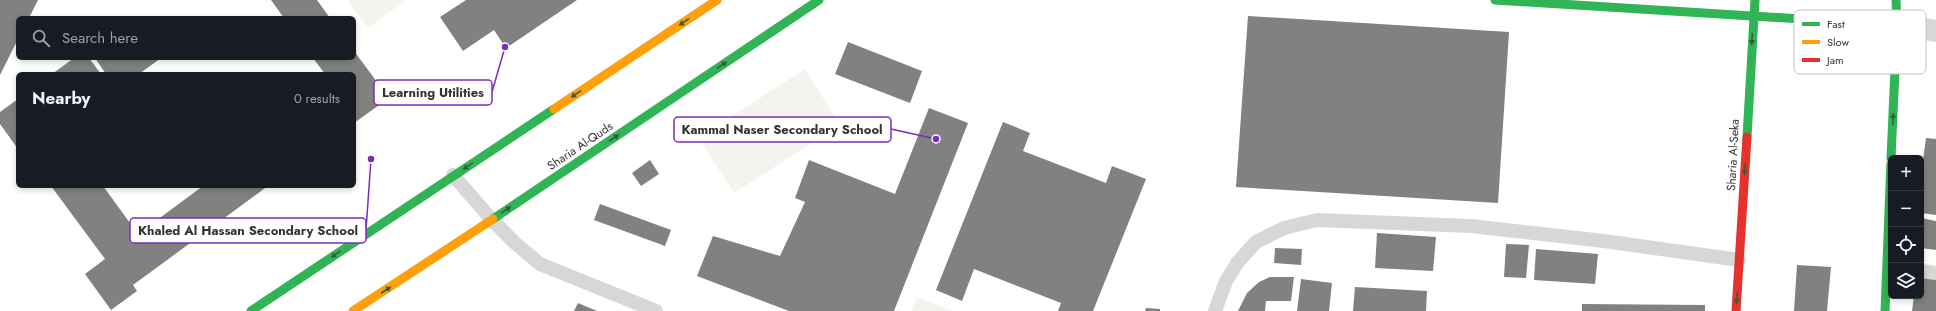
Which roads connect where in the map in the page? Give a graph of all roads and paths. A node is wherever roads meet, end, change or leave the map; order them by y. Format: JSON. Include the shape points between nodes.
{"nodes":[{"id":1,"x":716,"y":0,"type":"edge"},
{"id":2,"x":819,"y":0,"type":"edge"},
{"id":3,"x":1496,"y":0,"type":"edge"},
{"id":4,"x":1755,"y":0,"type":"edge"},
{"id":5,"x":1896,"y":0,"type":"edge"},
{"id":6,"x":1896,"y":10,"type":"edge"},
{"id":7,"x":1754,"y":17,"type":"junction"},
{"id":8,"x":1794,"y":19,"type":"edge"},
{"id":9,"x":1926,"y":29,"type":"edge"},
{"id":10,"x":1936,"y":31,"type":"edge"},
{"id":11,"x":1895,"y":74,"type":"edge"},
{"id":12,"x":1891,"y":155,"type":"edge"},
{"id":13,"x":453,"y":175,"type":"junction"},
{"id":14,"x":1890,"y":191,"type":"edge"},
{"id":15,"x":492,"y":220,"type":"junction"},
{"id":16,"x":1739,"y":260,"type":"junction"},
{"id":17,"x":1889,"y":263,"type":"edge"},
{"id":18,"x":1924,"y":271,"type":"edge"},
{"id":19,"x":1936,"y":273,"type":"edge"},
{"id":20,"x":1888,"y":278,"type":"edge"},
{"id":21,"x":251,"y":311,"type":"edge"},
{"id":22,"x":353,"y":311,"type":"edge"},
{"id":23,"x":656,"y":311,"type":"edge"},
{"id":24,"x":1215,"y":311,"type":"edge"},
{"id":25,"x":1736,"y":311,"type":"edge"},
{"id":26,"x":1885,"y":311,"type":"edge"}],
"edges":[{"from":1,"to":13,"type":"main road","one_way":true},
{"from":15,"to":2,"type":"main road","name":"Sharia Al-Quds","one_way":true},
{"from":3,"to":7,"type":"main road"},
{"from":4,"to":7,"type":"main road","name":"Sharia Al-Seka"},
{"from":5,"to":6,"type":"main road"},
{"from":7,"to":8,"type":"main road"},
{"from":7,"to":16,"type":"main road","name":"Sharia Al-Seka","one_way":true},
{"from":9,"to":10,"type":"street"},
{"from":12,"to":11,"type":"main road","one_way":true},
{"from":13,"to":15,"type":"lane"},
{"from":13,"to":21,"type":"main road","one_way":true},
{"from":14,"to":17,"type":"main road"},
{"from":22,"to":15,"type":"main road","name":"Sharia Al-Quds","one_way":true},
{"from":15,"to":23,"type":"lane","via":[[540,264]]},
{"from":16,"to":24,"type":"lane","via":[[1471,226],[1317,220],[1284,228],[1256,242],[1238,262],[1226,282]]},
{"from":16,"to":25,"type":"main road","name":"Sharia Al-Seka","one_way":true},
{"from":18,"to":19,"type":"lane"},
{"from":20,"to":26,"type":"main road"}]}
